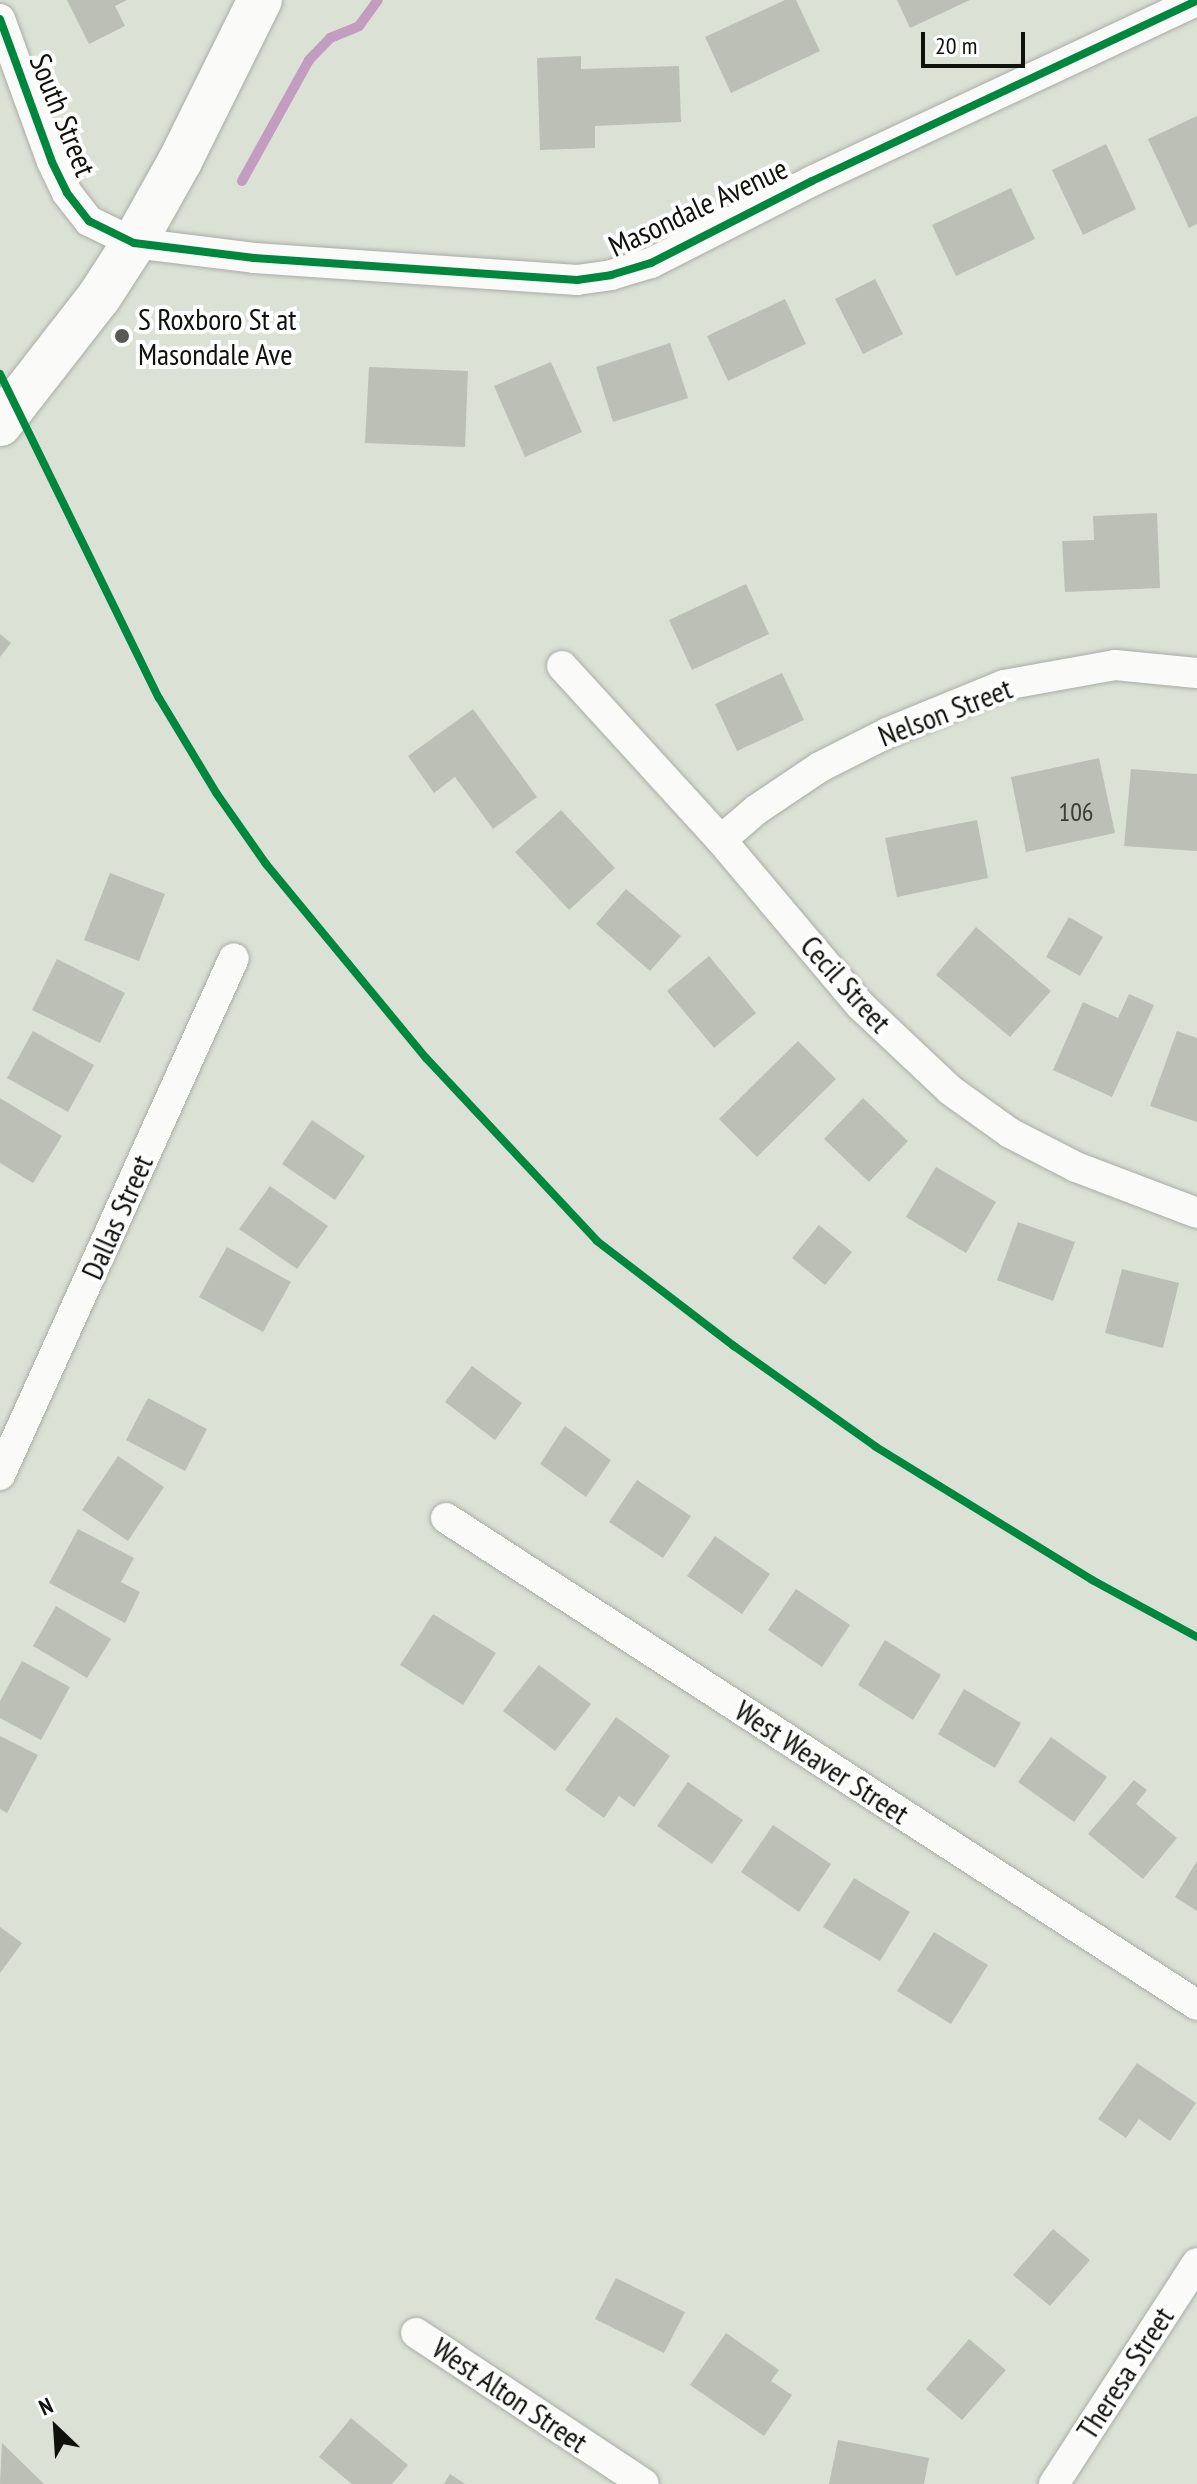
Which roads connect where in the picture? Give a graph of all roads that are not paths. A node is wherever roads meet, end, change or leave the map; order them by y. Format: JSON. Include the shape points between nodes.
{"nodes":[{"id":1,"x":260,"y":0,"type":"edge"},
{"id":2,"x":1197,"y":1,"type":"edge"},
{"id":3,"x":0,"y":19,"type":"edge"},
{"id":4,"x":134,"y":243,"type":"junction"},
{"id":5,"x":0,"y":424,"type":"edge"},
{"id":6,"x":562,"y":666,"type":"dead end"},
{"id":7,"x":1197,"y":673,"type":"edge"},
{"id":8,"x":721,"y":840,"type":"junction"},
{"id":9,"x":234,"y":958,"type":"dead end"},
{"id":10,"x":1197,"y":1213,"type":"edge"},
{"id":11,"x":0,"y":1475,"type":"edge"},
{"id":12,"x":446,"y":1518,"type":"dead end"},
{"id":13,"x":1197,"y":2005,"type":"edge"},
{"id":14,"x":1197,"y":2263,"type":"edge"},
{"id":15,"x":416,"y":2333,"type":"dead end"},
{"id":16,"x":644,"y":2484,"type":"edge"},
{"id":17,"x":1054,"y":2484,"type":"edge"}],
"edges":[{"from":1,"to":4,"type":"street"},
{"from":2,"to":4,"type":"street","name":"Masondale Avenue","via":[[812,181],[651,263],[611,275],[552,280],[254,258]]},
{"from":3,"to":4,"type":"street","name":"South Street","via":[[67,193],[89,221]]},
{"from":4,"to":5,"type":"street","via":[[99,297]]},
{"from":6,"to":8,"type":"street","name":"Cecil Street"},
{"from":7,"to":8,"type":"street","name":"Nelson Street","via":[[1115,665],[1004,685],[820,767]]},
{"from":8,"to":10,"type":"street","name":"Cecil Street","via":[[861,1006],[950,1090],[1010,1133],[1076,1167]]},
{"from":9,"to":11,"type":"street","name":"Dallas Street"},
{"from":12,"to":13,"type":"street","name":"West Weaver Street"},
{"from":14,"to":17,"type":"street","name":"Theresa Street"},
{"from":15,"to":16,"type":"street","name":"West Alton Street"}]}
